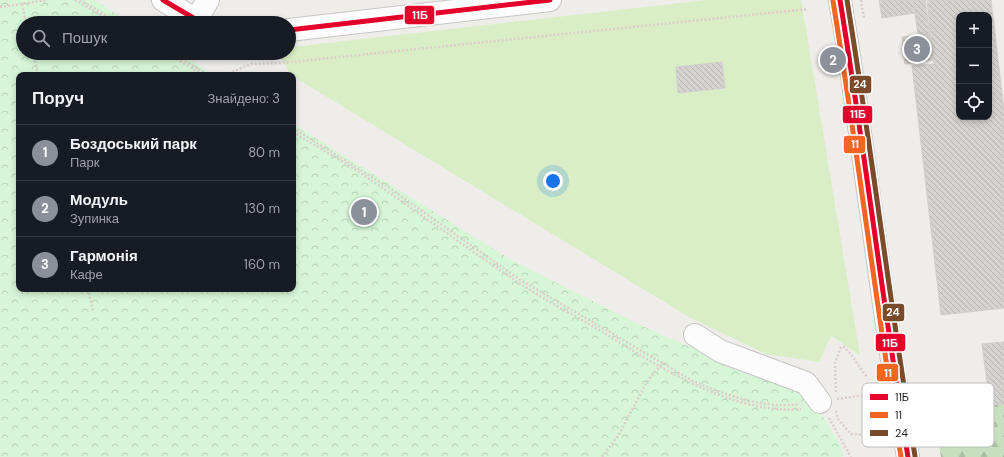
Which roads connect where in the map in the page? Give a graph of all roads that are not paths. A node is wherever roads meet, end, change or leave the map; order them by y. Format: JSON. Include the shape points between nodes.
{"nodes":[{"id":1,"x":163,"y":0,"type":"edge"},
{"id":2,"x":208,"y":0,"type":"edge"},
{"id":3,"x":550,"y":0,"type":"edge"},
{"id":4,"x":840,"y":0,"type":"edge"},
{"id":5,"x":189,"y":16,"type":"edge"},
{"id":6,"x":201,"y":16,"type":"edge"},
{"id":7,"x":296,"y":29,"type":"edge"},
{"id":8,"x":695,"y":335,"type":"dead end"},
{"id":9,"x":896,"y":383,"type":"edge"},
{"id":10,"x":821,"y":404,"type":"road end"},
{"id":11,"x":906,"y":447,"type":"edge"},
{"id":12,"x":908,"y":457,"type":"edge"}],
"edges":[{"from":1,"to":5,"type":"street"},
{"from":2,"to":6,"type":"street"},
{"from":3,"to":7,"type":"street"},
{"from":4,"to":9,"type":"street"},
{"from":8,"to":10,"type":"street","via":[[720,351],[806,383]]},
{"from":11,"to":12,"type":"street"}]}
